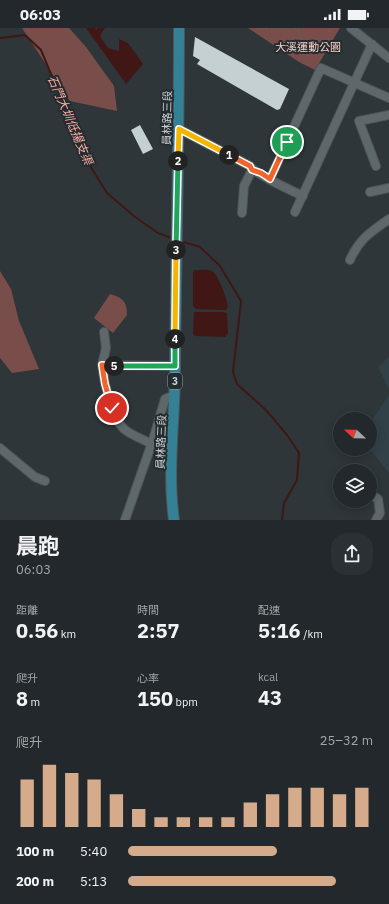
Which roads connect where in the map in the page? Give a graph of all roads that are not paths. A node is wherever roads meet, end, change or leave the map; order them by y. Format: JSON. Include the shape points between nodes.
{"nodes":[{"id":1,"x":179,"y":28,"type":"edge"},
{"id":2,"x":351,"y":28,"type":"edge"},
{"id":3,"x":372,"y":44,"type":"junction"},
{"id":4,"x":389,"y":58,"type":"edge"},
{"id":5,"x":354,"y":82,"type":"junction"},
{"id":6,"x":389,"y":98,"type":"edge"},
{"id":7,"x":389,"y":115,"type":"edge"},
{"id":8,"x":179,"y":129,"type":"junction"},
{"id":9,"x":376,"y":166,"type":"dead end"},
{"id":10,"x":252,"y":170,"type":"junction"},
{"id":11,"x":270,"y":179,"type":"junction"},
{"id":12,"x":389,"y":188,"type":"edge"},
{"id":13,"x":370,"y":192,"type":"dead end"},
{"id":14,"x":303,"y":196,"type":"junction"},
{"id":15,"x":295,"y":212,"type":"dead end"},
{"id":16,"x":242,"y":213,"type":"dead end"},
{"id":17,"x":389,"y":219,"type":"edge"},
{"id":18,"x":350,"y":260,"type":"dead end"},
{"id":19,"x":104,"y":332,"type":"dead end"},
{"id":20,"x":102,"y":365,"type":"junction"},
{"id":21,"x":175,"y":366,"type":"junction"},
{"id":22,"x":175,"y":395,"type":"junction"},
{"id":23,"x":152,"y":444,"type":"junction"},
{"id":24,"x":0,"y":448,"type":"edge"},
{"id":25,"x":45,"y":481,"type":"dead end"},
{"id":26,"x":377,"y":498,"type":"edge"},
{"id":27,"x":125,"y":520,"type":"edge"},
{"id":28,"x":174,"y":520,"type":"edge"},
{"id":29,"x":376,"y":520,"type":"edge"}],
"edges":[{"from":1,"to":8,"type":"main road","name":"員林路三段","number":"3"},
{"from":2,"to":3,"type":"street"},
{"from":3,"to":4,"type":"street"},
{"from":3,"to":5,"type":"street"},
{"from":5,"to":6,"type":"street"},
{"from":5,"to":11,"type":"street","via":[[321,68]]},
{"from":5,"to":14,"type":"street"},
{"from":7,"to":9,"type":"street","via":[[360,121]]},
{"from":8,"to":10,"type":"street","via":[[250,166]]},
{"from":8,"to":21,"type":"main road","name":"員林路三段","number":"3"},
{"from":10,"to":11,"type":"street"},
{"from":10,"to":16,"type":"street","via":[[244,186]]},
{"from":11,"to":14,"type":"street"},
{"from":12,"to":13,"type":"street"},
{"from":14,"to":15,"type":"street"},
{"from":17,"to":18,"type":"street","via":[[368,234]]},
{"from":19,"to":20,"type":"street","via":[[106,348]]},
{"from":20,"to":21,"type":"street"},
{"from":20,"to":23,"type":"street","via":[[105,384],[124,430]]},
{"from":21,"to":22,"type":"main road","name":"員林路三段","number":"3"},
{"from":22,"to":23,"type":"street","via":[[165,399]]},
{"from":22,"to":28,"type":"main road","name":"員林路三段","number":"3","via":[[172,468]]},
{"from":23,"to":27,"type":"street"},
{"from":24,"to":25,"type":"street","via":[[35,477]]},
{"from":26,"to":29,"type":"street","via":[[380,513]]}]}
